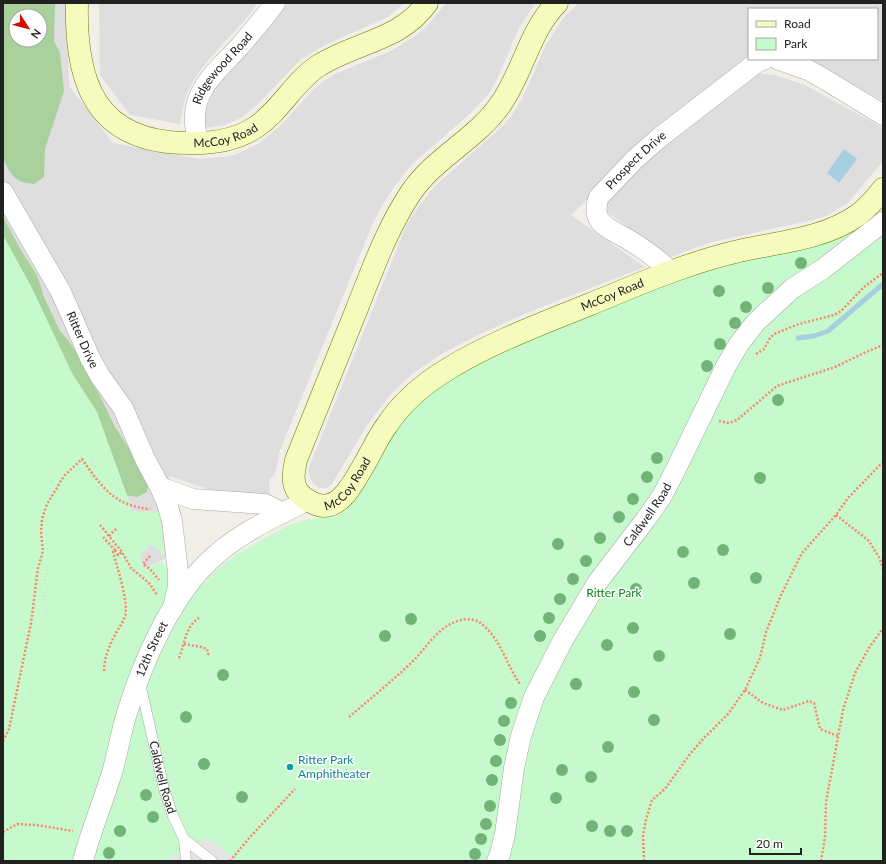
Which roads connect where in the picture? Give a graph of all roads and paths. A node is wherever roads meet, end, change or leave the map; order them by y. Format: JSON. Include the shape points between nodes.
{"nodes":[{"id":1,"x":77,"y":3,"type":"edge"},
{"id":2,"x":275,"y":3,"type":"edge"},
{"id":3,"x":427,"y":3,"type":"edge"},
{"id":4,"x":557,"y":3,"type":"edge"},
{"id":5,"x":763,"y":60,"type":"edge"},
{"id":6,"x":779,"y":60,"type":"edge"},
{"id":7,"x":883,"y":115,"type":"edge"},
{"id":8,"x":199,"y":144,"type":"junction"},
{"id":9,"x":883,"y":189,"type":"edge"},
{"id":10,"x":3,"y":192,"type":"edge"},
{"id":11,"x":883,"y":222,"type":"edge"},
{"id":12,"x":671,"y":272,"type":"junction"},
{"id":13,"x":883,"y":273,"type":"edge"},
{"id":14,"x":883,"y":345,"type":"edge"},
{"id":15,"x":753,"y":355,"type":"dead end"},
{"id":16,"x":729,"y":423,"type":"dead end"},
{"id":17,"x":883,"y":462,"type":"edge"},
{"id":18,"x":160,"y":487,"type":"junction"},
{"id":19,"x":308,"y":500,"type":"junction"},
{"id":20,"x":155,"y":510,"type":"dead end"},
{"id":21,"x":283,"y":513,"type":"junction"},
{"id":22,"x":836,"y":515,"type":"junction"},
{"id":23,"x":100,"y":525,"type":"dead end"},
{"id":24,"x":116,"y":529,"type":"dead end"},
{"id":25,"x":109,"y":536,"type":"junction"},
{"id":26,"x":103,"y":538,"type":"dead end"},
{"id":27,"x":115,"y":550,"type":"junction"},
{"id":28,"x":122,"y":552,"type":"junction"},
{"id":29,"x":150,"y":556,"type":"dead end"},
{"id":30,"x":882,"y":560,"type":"edge"},
{"id":31,"x":883,"y":568,"type":"edge"},
{"id":32,"x":160,"y":584,"type":"dead end"},
{"id":33,"x":166,"y":603,"type":"junction"},
{"id":34,"x":199,"y":618,"type":"dead end"},
{"id":35,"x":883,"y":628,"type":"edge"},
{"id":36,"x":184,"y":644,"type":"junction"},
{"id":37,"x":211,"y":655,"type":"dead end"},
{"id":38,"x":179,"y":658,"type":"dead end"},
{"id":39,"x":104,"y":671,"type":"dead end"},
{"id":40,"x":139,"y":679,"type":"junction"},
{"id":41,"x":745,"y":690,"type":"junction"},
{"id":42,"x":534,"y":697,"type":"junction"},
{"id":43,"x":349,"y":717,"type":"dead end"},
{"id":44,"x":838,"y":736,"type":"junction"},
{"id":45,"x":3,"y":741,"type":"edge"},
{"id":46,"x":295,"y":789,"type":"dead end"},
{"id":47,"x":3,"y":832,"type":"edge"},
{"id":48,"x":76,"y":832,"type":"dead end"},
{"id":49,"x":184,"y":839,"type":"junction"},
{"id":50,"x":83,"y":861,"type":"edge"},
{"id":51,"x":186,"y":861,"type":"edge"},
{"id":52,"x":212,"y":861,"type":"edge"},
{"id":53,"x":230,"y":861,"type":"edge"},
{"id":54,"x":497,"y":861,"type":"edge"},
{"id":55,"x":644,"y":861,"type":"edge"},
{"id":56,"x":821,"y":861,"type":"edge"}],
"edges":[{"from":1,"to":8,"type":"street","name":"McCoy Road","via":[[81,64],[90,92],[104,112],[124,130],[135,134],[161,142]]},
{"from":2,"to":8,"type":"street","name":"Ridgewood Road","via":[[220,65],[205,86],[194,116]]},
{"from":3,"to":8,"type":"street","name":"McCoy Road","via":[[403,27],[391,34],[317,67],[256,127],[241,136]]},
{"from":4,"to":19,"type":"street","name":"McCoy Road","via":[[536,31],[517,75],[499,105],[478,129],[425,175],[393,222],[296,460],[295,487]]},
{"from":5,"to":12,"type":"street","name":"Prospect Drive","via":[[659,138],[599,197],[596,212],[600,221],[646,251]]},
{"from":6,"to":7,"type":"street","via":[[808,70]]},
{"from":9,"to":12,"type":"street","name":"McCoy Road","via":[[858,215],[827,231],[737,251]]},
{"from":10,"to":18,"type":"street","name":"Ritter Drive","via":[[61,292],[100,376],[123,408],[145,460]]},
{"from":11,"to":42,"type":"street","name":"Caldwell Road","via":[[823,269],[793,288],[756,322],[739,344],[662,496],[597,583]]},
{"from":12,"to":19,"type":"street","name":"McCoy Road","via":[[493,345],[449,368],[417,392],[396,413],[344,496],[329,505]]},
{"from":13,"to":15,"type":"path","via":[[864,287],[841,311],[774,334],[764,349]]},
{"from":14,"to":16,"type":"path","via":[[836,367],[777,386]]},
{"from":17,"to":22,"type":"path","via":[[848,498]]},
{"from":18,"to":21,"type":"street","via":[[193,499],[265,504]]},
{"from":18,"to":33,"type":"street","name":"Ritter Drive","via":[[172,521],[178,586]]},
{"from":19,"to":21,"type":"street","name":"12th Street"},
{"from":20,"to":45,"type":"path","via":[[129,506],[120,501],[95,477],[82,458],[64,476],[47,504],[42,519],[40,532],[43,551],[38,568],[31,623],[9,729]]},
{"from":21,"to":33,"type":"street","name":"12th Street","via":[[242,535],[216,554]]},
{"from":22,"to":30,"type":"path","via":[[869,542]]},
{"from":22,"to":41,"type":"path","via":[[802,553],[766,632],[760,658]]},
{"from":23,"to":25,"type":"path"},
{"from":24,"to":25,"type":"path"},
{"from":25,"to":28,"type":"path"},
{"from":26,"to":27,"type":"path"},
{"from":27,"to":28,"type":"path","via":[[118,555]]},
{"from":27,"to":39,"type":"path","via":[[113,552],[126,610],[123,622],[109,648]]},
{"from":28,"to":33,"type":"path","via":[[131,568],[150,584]]},
{"from":29,"to":32,"type":"path","via":[[143,564],[155,574]]},
{"from":30,"to":31,"type":"path"},
{"from":33,"to":40,"type":"street","name":"12th Street"},
{"from":34,"to":36,"type":"path","via":[[189,627]]},
{"from":35,"to":44,"type":"path","via":[[855,673]]},
{"from":36,"to":37,"type":"path","via":[[202,647]]},
{"from":36,"to":38,"type":"path"},
{"from":40,"to":49,"type":"lane","name":"Caldwell Road","via":[[164,788]]},
{"from":40,"to":50,"type":"street","name":"12th Street"},
{"from":41,"to":44,"type":"path","via":[[763,703],[784,710],[809,701],[814,703],[820,729]]},
{"from":41,"to":55,"type":"path","via":[[728,714],[690,754],[665,789],[652,800],[643,836]]},
{"from":42,"to":43,"type":"path","via":[[514,676],[490,630],[474,620],[465,619],[444,628],[394,678]]},
{"from":42,"to":54,"type":"street","name":"Caldwell Road","via":[[521,736],[505,834]]},
{"from":44,"to":56,"type":"path","via":[[826,802]]},
{"from":46,"to":53,"type":"path"},
{"from":47,"to":48,"type":"path","via":[[17,824]]},
{"from":49,"to":51,"type":"lane"},
{"from":49,"to":52,"type":"lane","name":"Caldwell Road"}]}
